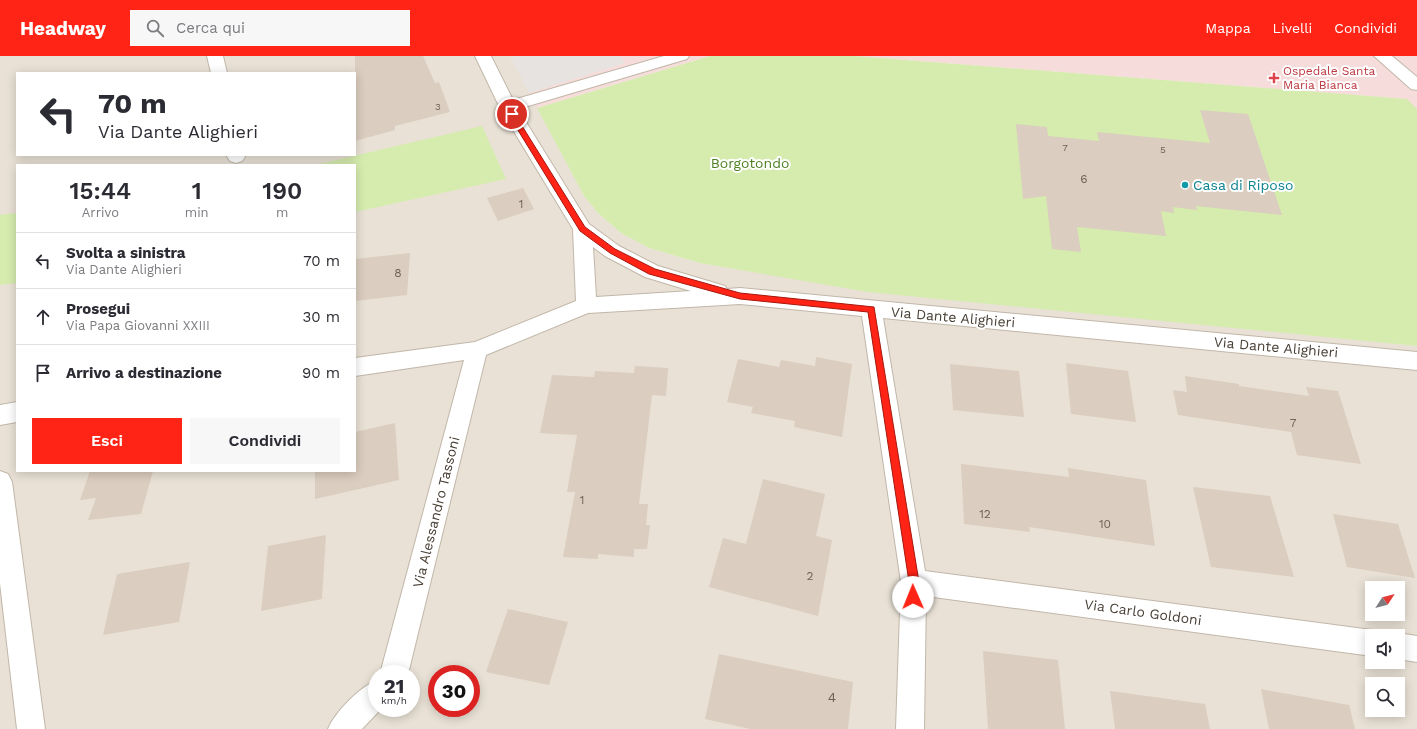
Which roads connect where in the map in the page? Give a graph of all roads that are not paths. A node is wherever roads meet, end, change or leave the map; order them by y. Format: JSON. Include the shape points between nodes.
{"nodes":[{"id":1,"x":215,"y":56,"type":"edge"},
{"id":2,"x":483,"y":56,"type":"edge"},
{"id":3,"x":681,"y":56,"type":"edge"},
{"id":4,"x":1382,"y":56,"type":"edge"},
{"id":5,"x":219,"y":72,"type":"edge"},
{"id":6,"x":1417,"y":85,"type":"edge"},
{"id":7,"x":507,"y":107,"type":"junction"},
{"id":8,"x":582,"y":229,"type":"junction"},
{"id":9,"x":740,"y":296,"type":"junction"},
{"id":10,"x":586,"y":305,"type":"junction"},
{"id":11,"x":871,"y":309,"type":"junction"},
{"id":12,"x":477,"y":350,"type":"junction"},
{"id":13,"x":1417,"y":361,"type":"edge"},
{"id":14,"x":356,"y":367,"type":"edge"},
{"id":15,"x":16,"y":412,"type":"edge"},
{"id":16,"x":0,"y":414,"type":"edge"},
{"id":17,"x":0,"y":482,"type":"edge"},
{"id":18,"x":914,"y":582,"type":"junction"},
{"id":19,"x":1365,"y":642,"type":"edge"},
{"id":20,"x":1405,"y":647,"type":"edge"},
{"id":21,"x":1417,"y":649,"type":"edge"},
{"id":22,"x":396,"y":665,"type":"edge"},
{"id":23,"x":368,"y":703,"type":"edge"},
{"id":24,"x":31,"y":729,"type":"edge"},
{"id":25,"x":342,"y":729,"type":"edge"},
{"id":26,"x":910,"y":729,"type":"edge"}],
"edges":[{"from":1,"to":5,"type":"street"},
{"from":2,"to":7,"type":"street"},
{"from":3,"to":7,"type":"street"},
{"from":4,"to":6,"type":"street"},
{"from":7,"to":8,"type":"street"},
{"from":8,"to":9,"type":"street","via":[[612,251],[652,272]]},
{"from":8,"to":10,"type":"street"},
{"from":9,"to":10,"type":"street","name":"Via Dante Alighieri"},
{"from":9,"to":11,"type":"street","name":"Via Dante Alighieri"},
{"from":10,"to":12,"type":"street","name":"Via Dante Alighieri"},
{"from":11,"to":13,"type":"street","name":"Via Dante Alighieri"},
{"from":11,"to":18,"type":"street"},
{"from":12,"to":14,"type":"street","name":"Via Dante Alighieri"},
{"from":12,"to":22,"type":"street","name":"Via Alessandro Tassoni"},
{"from":15,"to":16,"type":"street"},
{"from":17,"to":24,"type":"street"},
{"from":18,"to":19,"type":"street","name":"Via Carlo Goldoni"},
{"from":18,"to":26,"type":"street"},
{"from":20,"to":21,"type":"street"},
{"from":23,"to":25,"type":"street"}]}
